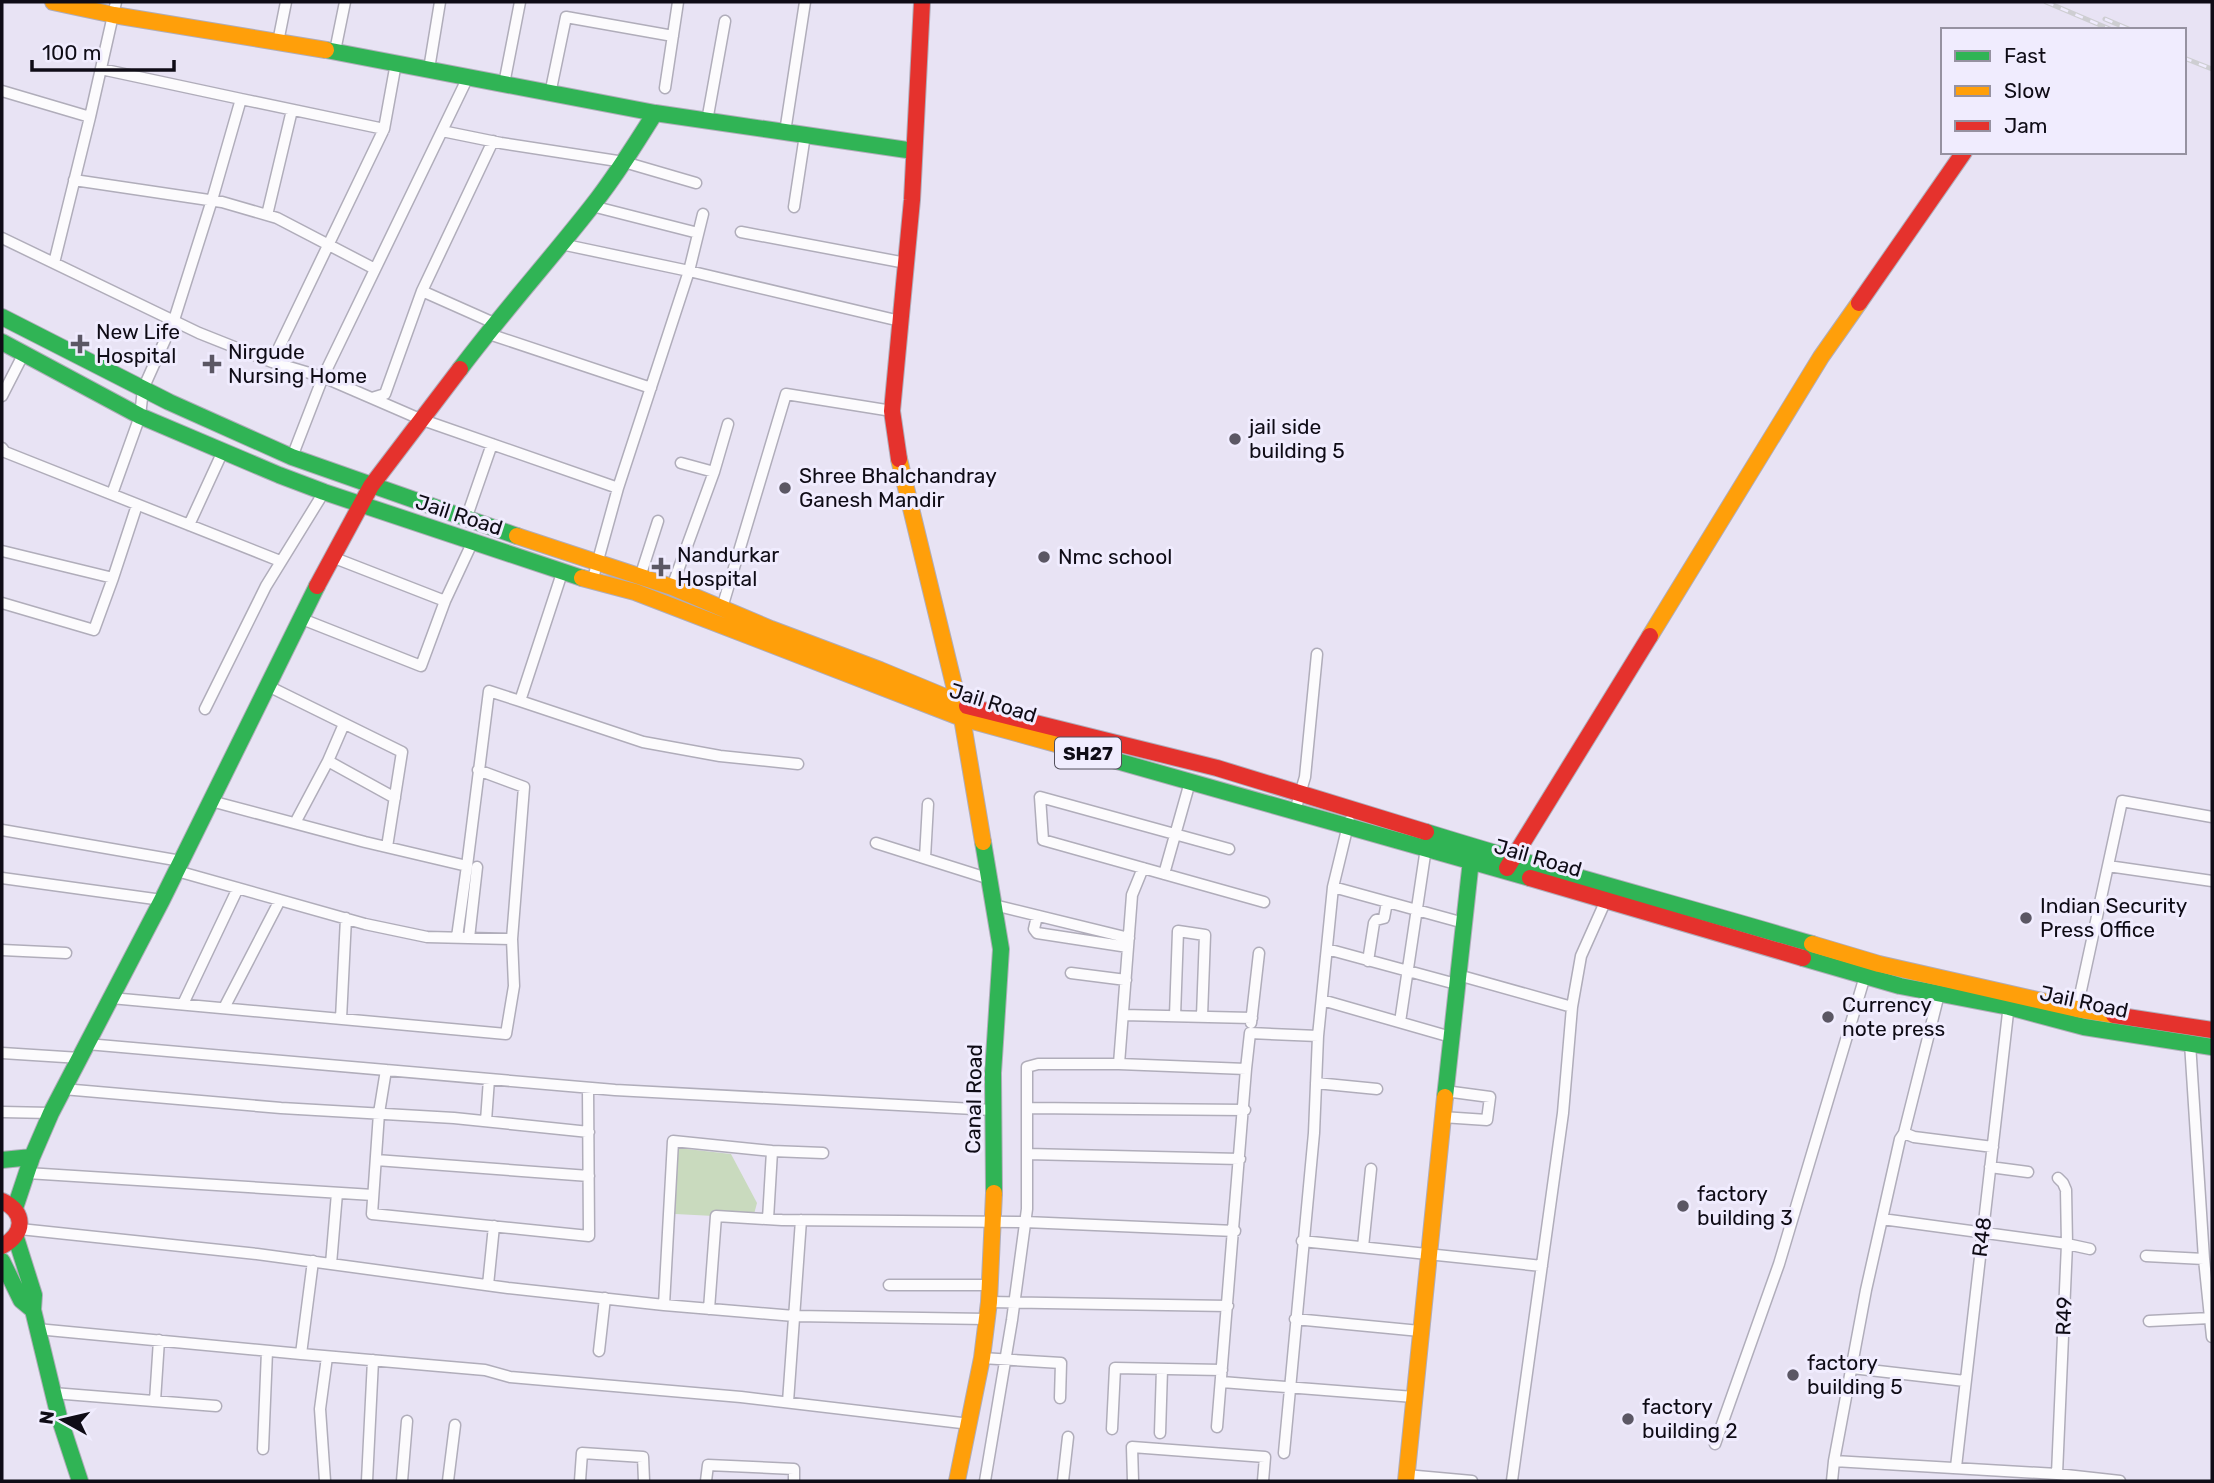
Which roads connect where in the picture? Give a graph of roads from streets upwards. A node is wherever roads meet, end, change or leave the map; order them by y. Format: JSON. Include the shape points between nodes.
{"nodes":[{"id":1,"x":53,"y":2,"type":"edge"},
{"id":2,"x":286,"y":2,"type":"edge"},
{"id":3,"x":345,"y":2,"type":"edge"},
{"id":4,"x":440,"y":2,"type":"edge"},
{"id":5,"x":520,"y":2,"type":"edge"},
{"id":6,"x":678,"y":2,"type":"edge"},
{"id":7,"x":805,"y":2,"type":"edge"},
{"id":8,"x":922,"y":2,"type":"edge"},
{"id":9,"x":115,"y":8,"type":"edge"},
{"id":10,"x":725,"y":21,"type":"dead end"},
{"id":11,"x":673,"y":36,"type":"junction"},
{"id":12,"x":278,"y":42,"type":"junction"},
{"id":13,"x":335,"y":51,"type":"junction"},
{"id":14,"x":396,"y":63,"type":"junction"},
{"id":15,"x":101,"y":69,"type":"junction"},
{"id":16,"x":429,"y":69,"type":"junction"},
{"id":17,"x":468,"y":77,"type":"junction"},
{"id":18,"x":504,"y":84,"type":"junction"},
{"id":19,"x":666,"y":88,"type":"dead end"},
{"id":20,"x":550,"y":93,"type":"junction"},
{"id":21,"x":2,"y":94,"type":"edge"},
{"id":22,"x":241,"y":99,"type":"junction"},
{"id":23,"x":292,"y":110,"type":"junction"},
{"id":24,"x":655,"y":113,"type":"junction"},
{"id":25,"x":90,"y":117,"type":"junction"},
{"id":26,"x":707,"y":121,"type":"junction"},
{"id":27,"x":384,"y":130,"type":"junction"},
{"id":28,"x":442,"y":131,"type":"junction"},
{"id":29,"x":785,"y":132,"type":"junction"},
{"id":30,"x":805,"y":135,"type":"junction"},
{"id":31,"x":493,"y":141,"type":"junction"},
{"id":32,"x":915,"y":151,"type":"junction"},
{"id":33,"x":1963,"y":154,"type":"edge"},
{"id":34,"x":624,"y":162,"type":"junction"},
{"id":35,"x":74,"y":180,"type":"junction"},
{"id":36,"x":696,"y":183,"type":"dead end"},
{"id":37,"x":212,"y":200,"type":"junction"},
{"id":38,"x":592,"y":206,"type":"junction"},
{"id":39,"x":794,"y":207,"type":"dead end"},
{"id":40,"x":703,"y":214,"type":"dead end"},
{"id":41,"x":267,"y":215,"type":"junction"},
{"id":42,"x":741,"y":232,"type":"dead end"},
{"id":43,"x":698,"y":233,"type":"junction"},
{"id":44,"x":2,"y":238,"type":"edge"},
{"id":45,"x":561,"y":244,"type":"junction"},
{"id":46,"x":330,"y":245,"type":"junction"},
{"id":47,"x":54,"y":263,"type":"junction"},
{"id":48,"x":906,"y":263,"type":"junction"},
{"id":49,"x":375,"y":269,"type":"junction"},
{"id":50,"x":689,"y":271,"type":"junction"},
{"id":51,"x":422,"y":291,"type":"junction"},
{"id":52,"x":2,"y":317,"type":"edge"},
{"id":53,"x":174,"y":320,"type":"junction"},
{"id":54,"x":900,"y":321,"type":"junction"},
{"id":55,"x":490,"y":328,"type":"junction"},
{"id":56,"x":2,"y":342,"type":"edge"},
{"id":57,"x":24,"y":353,"type":"junction"},
{"id":58,"x":272,"y":362,"type":"junction"},
{"id":59,"x":323,"y":377,"type":"junction"},
{"id":60,"x":651,"y":388,"type":"junction"},
{"id":61,"x":143,"y":389,"type":"junction"},
{"id":62,"x":2,"y":396,"type":"edge"},
{"id":63,"x":372,"y":398,"type":"junction"},
{"id":64,"x":892,"y":411,"type":"junction"},
{"id":65,"x":140,"y":416,"type":"junction"},
{"id":66,"x":420,"y":419,"type":"junction"},
{"id":67,"x":729,"y":425,"type":"dead end"},
{"id":68,"x":492,"y":444,"type":"junction"},
{"id":69,"x":2,"y":448,"type":"edge"},
{"id":70,"x":223,"y":451,"type":"junction"},
{"id":71,"x":292,"y":457,"type":"junction"},
{"id":72,"x":681,"y":463,"type":"dead end"},
{"id":73,"x":714,"y":472,"type":"junction"},
{"id":74,"x":371,"y":486,"type":"junction"},
{"id":75,"x":618,"y":488,"type":"junction"},
{"id":76,"x":324,"y":492,"type":"junction"},
{"id":77,"x":112,"y":494,"type":"junction"},
{"id":78,"x":138,"y":505,"type":"junction"},
{"id":79,"x":362,"y":505,"type":"junction"},
{"id":80,"x":466,"y":519,"type":"junction"},
{"id":81,"x":657,"y":521,"type":"dead end"},
{"id":82,"x":189,"y":525,"type":"junction"},
{"id":83,"x":473,"y":541,"type":"junction"},
{"id":84,"x":2,"y":551,"type":"edge"},
{"id":85,"x":332,"y":557,"type":"junction"},
{"id":86,"x":280,"y":561,"type":"junction"},
{"id":87,"x":597,"y":564,"type":"junction"},
{"id":88,"x":562,"y":573,"type":"junction"},
{"id":89,"x":640,"y":577,"type":"junction"},
{"id":90,"x":113,"y":578,"type":"junction"},
{"id":91,"x":592,"y":582,"type":"junction"},
{"id":92,"x":672,"y":587,"type":"junction"},
{"id":93,"x":445,"y":601,"type":"junction"},
{"id":94,"x":2,"y":603,"type":"edge"},
{"id":95,"x":722,"y":608,"type":"junction"},
{"id":96,"x":302,"y":619,"type":"junction"},
{"id":97,"x":1317,"y":654,"type":"dead end"},
{"id":98,"x":268,"y":686,"type":"junction"},
{"id":99,"x":520,"y":701,"type":"junction"},
{"id":100,"x":205,"y":709,"type":"dead end"},
{"id":101,"x":961,"y":711,"type":"junction"},
{"id":102,"x":344,"y":723,"type":"junction"},
{"id":103,"x":328,"y":761,"type":"junction"},
{"id":104,"x":798,"y":764,"type":"dead end"},
{"id":105,"x":478,"y":770,"type":"junction"},
{"id":106,"x":1191,"y":782,"type":"junction"},
{"id":107,"x":1300,"y":792,"type":"junction"},
{"id":108,"x":395,"y":798,"type":"junction"},
{"id":109,"x":211,"y":801,"type":"junction"},
{"id":110,"x":928,"y":804,"type":"dead end"},
{"id":111,"x":1352,"y":808,"type":"junction"},
{"id":112,"x":1295,"y":811,"type":"junction"},
{"id":113,"x":2212,"y":817,"type":"edge"},
{"id":114,"x":295,"y":823,"type":"junction"},
{"id":115,"x":1348,"y":825,"type":"junction"},
{"id":116,"x":2,"y":830,"type":"edge"},
{"id":117,"x":1175,"y":835,"type":"junction"},
{"id":118,"x":876,"y":843,"type":"dead end"},
{"id":119,"x":387,"y":847,"type":"junction"},
{"id":120,"x":1426,"y":848,"type":"junction"},
{"id":121,"x":1229,"y":849,"type":"dead end"},
{"id":122,"x":1473,"y":853,"type":"junction"},
{"id":123,"x":925,"y":858,"type":"junction"},
{"id":124,"x":1509,"y":865,"type":"junction"},
{"id":125,"x":179,"y":866,"type":"junction"},
{"id":126,"x":2108,"y":866,"type":"junction"},
{"id":127,"x":472,"y":867,"type":"junction"},
{"id":128,"x":1143,"y":868,"type":"junction"},
{"id":129,"x":1164,"y":874,"type":"junction"},
{"id":130,"x":2,"y":878,"type":"edge"},
{"id":131,"x":990,"y":878,"type":"junction"},
{"id":132,"x":2212,"y":880,"type":"edge"},
{"id":133,"x":1334,"y":887,"type":"junction"},
{"id":134,"x":238,"y":888,"type":"junction"},
{"id":135,"x":162,"y":900,"type":"junction"},
{"id":136,"x":280,"y":900,"type":"junction"},
{"id":137,"x":1606,"y":900,"type":"junction"},
{"id":138,"x":1264,"y":902,"type":"dead end"},
{"id":139,"x":1387,"y":902,"type":"junction"},
{"id":140,"x":994,"y":905,"type":"junction"},
{"id":141,"x":1417,"y":910,"type":"junction"},
{"id":142,"x":1037,"y":916,"type":"junction"},
{"id":143,"x":346,"y":918,"type":"junction"},
{"id":144,"x":1697,"y":918,"type":"junction"},
{"id":145,"x":1464,"y":923,"type":"junction"},
{"id":146,"x":463,"y":938,"type":"junction"},
{"id":147,"x":512,"y":939,"type":"junction"},
{"id":148,"x":1128,"y":943,"type":"junction"},
{"id":149,"x":1327,"y":949,"type":"junction"},
{"id":150,"x":2,"y":950,"type":"edge"},
{"id":151,"x":66,"y":953,"type":"dead end"},
{"id":152,"x":1259,"y":953,"type":"dead end"},
{"id":153,"x":1368,"y":961,"type":"junction"},
{"id":154,"x":1408,"y":971,"type":"junction"},
{"id":155,"x":1071,"y":973,"type":"dead end"},
{"id":156,"x":1865,"y":976,"type":"junction"},
{"id":157,"x":1126,"y":980,"type":"junction"},
{"id":158,"x":1457,"y":980,"type":"junction"},
{"id":159,"x":1938,"y":994,"type":"junction"},
{"id":160,"x":111,"y":998,"type":"junction"},
{"id":161,"x":1322,"y":1000,"type":"junction"},
{"id":162,"x":2011,"y":1000,"type":"junction"},
{"id":163,"x":183,"y":1004,"type":"junction"},
{"id":164,"x":1572,"y":1007,"type":"junction"},
{"id":165,"x":224,"y":1008,"type":"junction"},
{"id":166,"x":2077,"y":1009,"type":"junction"},
{"id":167,"x":1123,"y":1015,"type":"junction"},
{"id":168,"x":1175,"y":1016,"type":"junction"},
{"id":169,"x":1202,"y":1017,"type":"junction"},
{"id":170,"x":1252,"y":1018,"type":"junction"},
{"id":171,"x":341,"y":1019,"type":"junction"},
{"id":172,"x":1400,"y":1022,"type":"junction"},
{"id":173,"x":2212,"y":1030,"type":"edge"},
{"id":174,"x":1250,"y":1033,"type":"junction"},
{"id":175,"x":1318,"y":1036,"type":"junction"},
{"id":176,"x":1451,"y":1037,"type":"junction"},
{"id":177,"x":2190,"y":1042,"type":"junction"},
{"id":178,"x":2212,"y":1047,"type":"edge"},
{"id":179,"x":83,"y":1051,"type":"junction"},
{"id":180,"x":2,"y":1053,"type":"edge"},
{"id":181,"x":1119,"y":1064,"type":"junction"},
{"id":182,"x":1246,"y":1069,"type":"junction"},
{"id":183,"x":386,"y":1070,"type":"junction"},
{"id":184,"x":489,"y":1079,"type":"junction"},
{"id":185,"x":1316,"y":1083,"type":"junction"},
{"id":186,"x":588,"y":1088,"type":"junction"},
{"id":187,"x":63,"y":1089,"type":"junction"},
{"id":188,"x":1377,"y":1089,"type":"dead end"},
{"id":189,"x":1445,"y":1091,"type":"junction"},
{"id":190,"x":1027,"y":1108,"type":"junction"},
{"id":191,"x":993,"y":1110,"type":"junction"},
{"id":192,"x":1245,"y":1110,"type":"junction"},
{"id":193,"x":2,"y":1112,"type":"edge"},
{"id":194,"x":51,"y":1113,"type":"junction"},
{"id":195,"x":379,"y":1114,"type":"junction"},
{"id":196,"x":1442,"y":1117,"type":"junction"},
{"id":197,"x":486,"y":1121,"type":"junction"},
{"id":198,"x":589,"y":1132,"type":"junction"},
{"id":199,"x":1904,"y":1133,"type":"junction"},
{"id":200,"x":1993,"y":1147,"type":"junction"},
{"id":201,"x":772,"y":1151,"type":"junction"},
{"id":202,"x":823,"y":1153,"type":"dead end"},
{"id":203,"x":1027,"y":1154,"type":"junction"},
{"id":204,"x":1240,"y":1159,"type":"junction"},
{"id":205,"x":2,"y":1160,"type":"edge"},
{"id":206,"x":376,"y":1160,"type":"junction"},
{"id":207,"x":29,"y":1165,"type":"junction"},
{"id":208,"x":1990,"y":1167,"type":"junction"},
{"id":209,"x":1371,"y":1169,"type":"dead end"},
{"id":210,"x":2028,"y":1172,"type":"dead end"},
{"id":211,"x":589,"y":1177,"type":"junction"},
{"id":212,"x":2058,"y":1178,"type":"dead end"},
{"id":213,"x":337,"y":1193,"type":"junction"},
{"id":214,"x":373,"y":1195,"type":"junction"},
{"id":215,"x":8,"y":1204,"type":"edge"},
{"id":216,"x":768,"y":1219,"type":"junction"},
{"id":217,"x":1882,"y":1219,"type":"junction"},
{"id":218,"x":801,"y":1220,"type":"junction"},
{"id":219,"x":994,"y":1222,"type":"junction"},
{"id":220,"x":1025,"y":1222,"type":"junction"},
{"id":221,"x":494,"y":1226,"type":"junction"},
{"id":222,"x":1235,"y":1231,"type":"junction"},
{"id":223,"x":1983,"y":1233,"type":"junction"},
{"id":224,"x":13,"y":1237,"type":"edge"},
{"id":225,"x":1302,"y":1241,"type":"junction"},
{"id":226,"x":2067,"y":1244,"type":"junction"},
{"id":227,"x":1363,"y":1247,"type":"junction"},
{"id":228,"x":2090,"y":1249,"type":"dead end"},
{"id":229,"x":1428,"y":1255,"type":"junction"},
{"id":230,"x":2146,"y":1256,"type":"dead end"},
{"id":231,"x":2204,"y":1259,"type":"junction"},
{"id":232,"x":2,"y":1261,"type":"edge"},
{"id":233,"x":313,"y":1261,"type":"junction"},
{"id":234,"x":331,"y":1264,"type":"junction"},
{"id":235,"x":1542,"y":1266,"type":"junction"},
{"id":236,"x":6,"y":1276,"type":"edge"},
{"id":237,"x":488,"y":1285,"type":"junction"},
{"id":238,"x":889,"y":1285,"type":"dead end"},
{"id":239,"x":989,"y":1294,"type":"junction"},
{"id":240,"x":605,"y":1298,"type":"junction"},
{"id":241,"x":1015,"y":1302,"type":"junction"},
{"id":242,"x":664,"y":1305,"type":"junction"},
{"id":243,"x":1228,"y":1306,"type":"junction"},
{"id":244,"x":709,"y":1308,"type":"junction"},
{"id":245,"x":33,"y":1310,"type":"junction"},
{"id":246,"x":794,"y":1316,"type":"junction"},
{"id":247,"x":2210,"y":1318,"type":"junction"},
{"id":248,"x":987,"y":1319,"type":"junction"},
{"id":249,"x":1296,"y":1319,"type":"junction"},
{"id":250,"x":2149,"y":1321,"type":"dead end"},
{"id":251,"x":37,"y":1329,"type":"junction"},
{"id":252,"x":1420,"y":1331,"type":"junction"},
{"id":253,"x":2212,"y":1338,"type":"edge"},
{"id":254,"x":159,"y":1340,"type":"junction"},
{"id":255,"x":267,"y":1351,"type":"junction"},
{"id":256,"x":599,"y":1352,"type":"dead end"},
{"id":257,"x":301,"y":1354,"type":"junction"},
{"id":258,"x":327,"y":1357,"type":"junction"},
{"id":259,"x":982,"y":1358,"type":"junction"},
{"id":260,"x":373,"y":1360,"type":"junction"},
{"id":261,"x":1005,"y":1361,"type":"junction"},
{"id":262,"x":1852,"y":1368,"type":"junction"},
{"id":263,"x":1162,"y":1369,"type":"junction"},
{"id":264,"x":1222,"y":1376,"type":"junction"},
{"id":265,"x":1965,"y":1381,"type":"junction"},
{"id":266,"x":1289,"y":1387,"type":"junction"},
{"id":267,"x":53,"y":1393,"type":"junction"},
{"id":268,"x":1414,"y":1397,"type":"junction"},
{"id":269,"x":1060,"y":1398,"type":"dead end"},
{"id":270,"x":155,"y":1401,"type":"junction"},
{"id":271,"x":788,"y":1402,"type":"junction"},
{"id":272,"x":216,"y":1406,"type":"dead end"},
{"id":273,"x":407,"y":1421,"type":"dead end"},
{"id":274,"x":970,"y":1424,"type":"junction"},
{"id":275,"x":456,"y":1425,"type":"dead end"},
{"id":276,"x":1217,"y":1427,"type":"dead end"},
{"id":277,"x":1112,"y":1429,"type":"dead end"},
{"id":278,"x":1160,"y":1433,"type":"dead end"},
{"id":279,"x":1069,"y":1437,"type":"dead end"},
{"id":280,"x":1715,"y":1444,"type":"dead end"},
{"id":281,"x":263,"y":1449,"type":"dead end"},
{"id":282,"x":1283,"y":1452,"type":"dead end"},
{"id":283,"x":1834,"y":1461,"type":"junction"},
{"id":284,"x":1955,"y":1467,"type":"junction"},
{"id":285,"x":2057,"y":1474,"type":"junction"},
{"id":286,"x":1994,"y":1476,"type":"edge"},
{"id":287,"x":1406,"y":1478,"type":"edge"},
{"id":288,"x":80,"y":1481,"type":"edge"},
{"id":289,"x":326,"y":1481,"type":"edge"},
{"id":290,"x":367,"y":1481,"type":"edge"},
{"id":291,"x":401,"y":1481,"type":"edge"},
{"id":292,"x":448,"y":1481,"type":"edge"},
{"id":293,"x":580,"y":1481,"type":"edge"},
{"id":294,"x":644,"y":1481,"type":"edge"},
{"id":295,"x":706,"y":1481,"type":"edge"},
{"id":296,"x":793,"y":1481,"type":"edge"},
{"id":297,"x":957,"y":1481,"type":"edge"},
{"id":298,"x":985,"y":1481,"type":"edge"},
{"id":299,"x":1063,"y":1481,"type":"edge"},
{"id":300,"x":1133,"y":1481,"type":"edge"},
{"id":301,"x":1263,"y":1481,"type":"edge"},
{"id":302,"x":1472,"y":1481,"type":"edge"},
{"id":303,"x":1512,"y":1481,"type":"edge"},
{"id":304,"x":1832,"y":1481,"type":"edge"},
{"id":305,"x":2120,"y":1481,"type":"edge"}],
"edges":[{"from":1,"to":9,"type":"street"},
{"from":2,"to":12,"type":"street"},
{"from":3,"to":13,"type":"street"},
{"from":4,"to":16,"type":"street"},
{"from":5,"to":18,"type":"street"},
{"from":6,"to":11,"type":"street"},
{"from":7,"to":29,"type":"street"},
{"from":8,"to":32,"type":"street","name":"Canal Road"},
{"from":9,"to":12,"type":"street"},
{"from":9,"to":15,"type":"street"},
{"from":10,"to":26,"type":"street"},
{"from":11,"to":19,"type":"street"},
{"from":11,"to":20,"type":"street","via":[[566,17]]},
{"from":12,"to":13,"type":"street"},
{"from":13,"to":14,"type":"street"},
{"from":14,"to":16,"type":"street"},
{"from":14,"to":27,"type":"street"},
{"from":15,"to":22,"type":"street"},
{"from":15,"to":25,"type":"street"},
{"from":16,"to":17,"type":"street"},
{"from":17,"to":18,"type":"street"},
{"from":17,"to":28,"type":"street"},
{"from":18,"to":20,"type":"street"},
{"from":20,"to":24,"type":"street"},
{"from":21,"to":25,"type":"street"},
{"from":22,"to":23,"type":"street"},
{"from":22,"to":37,"type":"street"},
{"from":23,"to":27,"type":"street"},
{"from":23,"to":41,"type":"street"},
{"from":24,"to":26,"type":"street"},
{"from":24,"to":34,"type":"street"},
{"from":25,"to":35,"type":"street"},
{"from":26,"to":29,"type":"street"},
{"from":27,"to":46,"type":"street"},
{"from":28,"to":31,"type":"street"},
{"from":28,"to":49,"type":"street"},
{"from":29,"to":30,"type":"street"},
{"from":30,"to":32,"type":"street"},
{"from":30,"to":39,"type":"street"},
{"from":31,"to":34,"type":"street"},
{"from":31,"to":51,"type":"street"},
{"from":32,"to":48,"type":"street","name":"Canal Road"},
{"from":33,"to":124,"type":"street","via":[[1821,357]]},
{"from":34,"to":36,"type":"street"},
{"from":34,"to":38,"type":"street"},
{"from":35,"to":37,"type":"street"},
{"from":35,"to":47,"type":"street"},
{"from":37,"to":41,"type":"street"},
{"from":37,"to":53,"type":"street"},
{"from":38,"to":43,"type":"street"},
{"from":38,"to":45,"type":"street"},
{"from":40,"to":43,"type":"street"},
{"from":41,"to":46,"type":"street"},
{"from":42,"to":48,"type":"street"},
{"from":43,"to":50,"type":"street"},
{"from":44,"to":47,"type":"street"},
{"from":45,"to":50,"type":"street"},
{"from":45,"to":55,"type":"street"},
{"from":46,"to":49,"type":"street"},
{"from":46,"to":58,"type":"street"},
{"from":47,"to":53,"type":"street"},
{"from":48,"to":54,"type":"street","name":"Canal Road"},
{"from":49,"to":59,"type":"street"},
{"from":50,"to":54,"type":"street"},
{"from":50,"to":60,"type":"street"},
{"from":51,"to":55,"type":"street"},
{"from":51,"to":63,"type":"street","via":[[385,394]]},
{"from":52,"to":61,"type":"street"},
{"from":53,"to":58,"type":"street"},
{"from":53,"to":61,"type":"street"},
{"from":54,"to":64,"type":"street","name":"Canal Road"},
{"from":55,"to":60,"type":"street"},
{"from":55,"to":66,"type":"street"},
{"from":56,"to":57,"type":"street","name":"Jail Road","number":"SH27"},
{"from":57,"to":62,"type":"street"},
{"from":57,"to":65,"type":"street","name":"Jail Road","number":"SH27"},
{"from":58,"to":59,"type":"street"},
{"from":59,"to":63,"type":"street"},
{"from":59,"to":71,"type":"street"},
{"from":60,"to":75,"type":"street"},
{"from":61,"to":65,"type":"street"},
{"from":61,"to":71,"type":"street"},
{"from":63,"to":66,"type":"street"},
{"from":64,"to":95,"type":"street","via":[[786,394]]},
{"from":64,"to":101,"type":"street","name":"Canal Road","via":[[895,440]]},
{"from":65,"to":70,"type":"street","name":"Jail Road","number":"SH27"},
{"from":65,"to":77,"type":"street"},
{"from":66,"to":68,"type":"street"},
{"from":66,"to":74,"type":"street"},
{"from":67,"to":73,"type":"street"},
{"from":68,"to":75,"type":"street"},
{"from":68,"to":80,"type":"street"},
{"from":69,"to":77,"type":"street"},
{"from":70,"to":76,"type":"street","name":"Jail Road","number":"SH27"},
{"from":70,"to":82,"type":"street"},
{"from":71,"to":74,"type":"street"},
{"from":72,"to":73,"type":"street"},
{"from":73,"to":92,"type":"street"},
{"from":74,"to":79,"type":"street"},
{"from":74,"to":80,"type":"street"},
{"from":75,"to":87,"type":"street"},
{"from":76,"to":79,"type":"street","name":"Jail Road","number":"SH27"},
{"from":76,"to":86,"type":"street"},
{"from":77,"to":78,"type":"street"},
{"from":78,"to":82,"type":"street"},
{"from":78,"to":90,"type":"street"},
{"from":79,"to":83,"type":"street","name":"Jail Road","number":"SH27"},
{"from":79,"to":85,"type":"street"},
{"from":80,"to":87,"type":"street"},
{"from":81,"to":89,"type":"street"},
{"from":82,"to":86,"type":"street"},
{"from":83,"to":88,"type":"street","name":"Jail Road","number":"SH27"},
{"from":83,"to":93,"type":"street"},
{"from":84,"to":90,"type":"street"},
{"from":85,"to":93,"type":"street"},
{"from":85,"to":96,"type":"street"},
{"from":86,"to":100,"type":"street"},
{"from":87,"to":89,"type":"street"},
{"from":87,"to":91,"type":"street"},
{"from":88,"to":91,"type":"street","name":"Jail Road","number":"SH27"},
{"from":88,"to":99,"type":"street"},
{"from":89,"to":92,"type":"street"},
{"from":90,"to":94,"type":"street","via":[[94,631]]},
{"from":91,"to":101,"type":"street","name":"Jail Road","number":"SH27","via":[[635,592]]},
{"from":92,"to":95,"type":"street"},
{"from":93,"to":96,"type":"street","via":[[421,666]]},
{"from":95,"to":101,"type":"street","via":[[880,670]]},
{"from":96,"to":98,"type":"street"},
{"from":97,"to":107,"type":"street"},
{"from":98,"to":102,"type":"street"},
{"from":98,"to":109,"type":"street"},
{"from":99,"to":104,"type":"street","via":[[643,742]]},
{"from":99,"to":105,"type":"street","via":[[489,691]]},
{"from":101,"to":106,"type":"street","name":"Jail Road","number":"SH27"},
{"from":101,"to":107,"type":"street","via":[[1217,768]]},
{"from":101,"to":131,"type":"street","name":"Canal Road"},
{"from":102,"to":103,"type":"street"},
{"from":102,"to":108,"type":"street","via":[[402,752]]},
{"from":103,"to":108,"type":"street"},
{"from":103,"to":114,"type":"street"},
{"from":105,"to":127,"type":"street"},
{"from":105,"to":147,"type":"street","via":[[524,787]]},
{"from":106,"to":112,"type":"street","name":"Jail Road","number":"SH27"},
{"from":106,"to":117,"type":"street"},
{"from":107,"to":111,"type":"street"},
{"from":107,"to":112,"type":"street"},
{"from":108,"to":119,"type":"street"},
{"from":109,"to":114,"type":"street"},
{"from":109,"to":125,"type":"street"},
{"from":110,"to":123,"type":"street"},
{"from":111,"to":115,"type":"street"},
{"from":111,"to":122,"type":"street"},
{"from":112,"to":115,"type":"street","name":"Jail Road","number":"SH27"},
{"from":113,"to":126,"type":"street","via":[[2122,801]]},
{"from":114,"to":119,"type":"street"},
{"from":115,"to":120,"type":"street","name":"Jail Road","number":"SH27"},
{"from":115,"to":133,"type":"street"},
{"from":116,"to":125,"type":"street"},
{"from":117,"to":121,"type":"street"},
{"from":117,"to":128,"type":"street","via":[[1040,797],[1043,840]]},
{"from":117,"to":129,"type":"street"},
{"from":118,"to":123,"type":"street"},
{"from":119,"to":127,"type":"street"},
{"from":120,"to":122,"type":"street","name":"Jail Road","number":"SH27"},
{"from":120,"to":141,"type":"street"},
{"from":122,"to":124,"type":"street","name":"Jail Road","number":"SH27"},
{"from":122,"to":145,"type":"street"},
{"from":123,"to":131,"type":"street"},
{"from":124,"to":137,"type":"street","name":"Jail Road","number":"SH27"},
{"from":124,"to":144,"type":"street"},
{"from":125,"to":134,"type":"street"},
{"from":125,"to":135,"type":"street"},
{"from":126,"to":132,"type":"street"},
{"from":126,"to":166,"type":"street"},
{"from":127,"to":146,"type":"street"},
{"from":128,"to":129,"type":"street"},
{"from":128,"to":148,"type":"street","via":[[1132,895]]},
{"from":129,"to":138,"type":"street"},
{"from":130,"to":135,"type":"street"},
{"from":131,"to":140,"type":"street","name":"Canal Road"},
{"from":133,"to":139,"type":"street"},
{"from":133,"to":149,"type":"street"},
{"from":134,"to":136,"type":"street"},
{"from":134,"to":163,"type":"street"},
{"from":135,"to":160,"type":"street"},
{"from":136,"to":143,"type":"street"},
{"from":136,"to":165,"type":"street"},
{"from":137,"to":144,"type":"street","name":"Jail Road","number":"SH27"},
{"from":137,"to":164,"type":"street","via":[[1581,956]]},
{"from":139,"to":141,"type":"street"},
{"from":139,"to":153,"type":"street","via":[[1384,918],[1374,923]]},
{"from":140,"to":142,"type":"street"},
{"from":140,"to":191,"type":"street","name":"Canal Road","via":[[1001,949]]},
{"from":141,"to":145,"type":"street"},
{"from":141,"to":154,"type":"street"},
{"from":142,"to":148,"type":"street"},
{"from":142,"to":148,"type":"street","via":[[1037,933]]},
{"from":143,"to":146,"type":"street","via":[[427,937]]},
{"from":143,"to":171,"type":"street"},
{"from":144,"to":156,"type":"street","name":"Jail Road","number":"SH27"},
{"from":144,"to":162,"type":"street"},
{"from":145,"to":158,"type":"street"},
{"from":146,"to":147,"type":"street"},
{"from":147,"to":171,"type":"street","via":[[513,986],[506,1034]]},
{"from":148,"to":157,"type":"street"},
{"from":149,"to":153,"type":"street"},
{"from":149,"to":161,"type":"street"},
{"from":150,"to":151,"type":"street"},
{"from":152,"to":170,"type":"street"},
{"from":153,"to":154,"type":"street"},
{"from":154,"to":158,"type":"street"},
{"from":154,"to":172,"type":"street"},
{"from":155,"to":157,"type":"street"},
{"from":156,"to":159,"type":"street","name":"Jail Road","number":"SH27"},
{"from":156,"to":280,"type":"street","via":[[1779,1264]]},
{"from":157,"to":167,"type":"street"},
{"from":158,"to":164,"type":"street"},
{"from":158,"to":176,"type":"street"},
{"from":159,"to":162,"type":"street","name":"Jail Road","number":"SH27"},
{"from":159,"to":199,"type":"street"},
{"from":160,"to":163,"type":"street"},
{"from":160,"to":179,"type":"street"},
{"from":161,"to":172,"type":"street"},
{"from":161,"to":175,"type":"street"},
{"from":162,"to":166,"type":"street"},
{"from":162,"to":177,"type":"street","name":"Jail Road","number":"SH27","via":[[2084,1027]]},
{"from":162,"to":200,"type":"street","name":"R48"},
{"from":163,"to":165,"type":"street"},
{"from":164,"to":235,"type":"street"},
{"from":165,"to":171,"type":"street"},
{"from":166,"to":173,"type":"street"},
{"from":167,"to":168,"type":"street"},
{"from":167,"to":181,"type":"street"},
{"from":168,"to":169,"type":"street"},
{"from":168,"to":169,"type":"street","via":[[1178,931],[1205,935]]},
{"from":169,"to":170,"type":"street"},
{"from":170,"to":174,"type":"street"},
{"from":172,"to":176,"type":"street"},
{"from":174,"to":175,"type":"street"},
{"from":174,"to":182,"type":"street"},
{"from":175,"to":185,"type":"street"},
{"from":176,"to":189,"type":"street"},
{"from":177,"to":178,"type":"street","name":"Jail Road","number":"SH27"},
{"from":177,"to":231,"type":"street"},
{"from":179,"to":180,"type":"street"},
{"from":179,"to":183,"type":"street"},
{"from":179,"to":187,"type":"street"},
{"from":181,"to":182,"type":"street"},
{"from":181,"to":190,"type":"street","via":[[1027,1067]]},
{"from":182,"to":192,"type":"street"},
{"from":183,"to":184,"type":"street"},
{"from":183,"to":195,"type":"street"},
{"from":184,"to":186,"type":"street"},
{"from":184,"to":197,"type":"street"},
{"from":185,"to":188,"type":"street"},
{"from":185,"to":225,"type":"street"},
{"from":186,"to":191,"type":"street"},
{"from":186,"to":198,"type":"street"},
{"from":187,"to":194,"type":"street"},
{"from":187,"to":195,"type":"street"},
{"from":189,"to":196,"type":"street"},
{"from":189,"to":196,"type":"street","via":[[1490,1097],[1488,1120]]},
{"from":190,"to":192,"type":"street"},
{"from":190,"to":203,"type":"street"},
{"from":191,"to":219,"type":"street","name":"Canal Road"},
{"from":192,"to":204,"type":"street"},
{"from":193,"to":194,"type":"street"},
{"from":194,"to":207,"type":"street"},
{"from":195,"to":197,"type":"street"},
{"from":195,"to":206,"type":"street"},
{"from":196,"to":229,"type":"street"},
{"from":197,"to":198,"type":"street"},
{"from":198,"to":211,"type":"street"},
{"from":199,"to":200,"type":"street"},
{"from":199,"to":217,"type":"street"},
{"from":200,"to":208,"type":"street","name":"R48"},
{"from":201,"to":202,"type":"street"},
{"from":201,"to":216,"type":"street"},
{"from":201,"to":242,"type":"street","via":[[673,1141]]},
{"from":203,"to":204,"type":"street"},
{"from":203,"to":220,"type":"street"},
{"from":204,"to":222,"type":"street"},
{"from":205,"to":207,"type":"street"},
{"from":206,"to":211,"type":"street"},
{"from":206,"to":214,"type":"street"},
{"from":207,"to":213,"type":"street"},
{"from":207,"to":215,"type":"street"},
{"from":208,"to":210,"type":"street"},
{"from":208,"to":223,"type":"street","name":"R48"},
{"from":209,"to":227,"type":"street"},
{"from":211,"to":221,"type":"street","via":[[589,1236]]},
{"from":212,"to":226,"type":"street","name":"R49","via":[[2066,1190]]},
{"from":213,"to":214,"type":"street"},
{"from":213,"to":234,"type":"street"},
{"from":214,"to":221,"type":"street","via":[[372,1214]]},
{"from":215,"to":224,"type":"street","via":[[19,1214]]},
{"from":216,"to":218,"type":"street"},
{"from":216,"to":244,"type":"street","via":[[716,1216]]},
{"from":217,"to":223,"type":"street"},
{"from":217,"to":262,"type":"street"},
{"from":218,"to":219,"type":"street"},
{"from":218,"to":246,"type":"street"},
{"from":219,"to":220,"type":"street"},
{"from":219,"to":239,"type":"street","name":"Canal Road"},
{"from":220,"to":222,"type":"street"},
{"from":220,"to":241,"type":"street"},
{"from":221,"to":237,"type":"street"},
{"from":222,"to":243,"type":"street"},
{"from":223,"to":226,"type":"street"},
{"from":223,"to":265,"type":"street","name":"R48"},
{"from":224,"to":233,"type":"street"},
{"from":224,"to":245,"type":"street","via":[[34,1295]]},
{"from":225,"to":227,"type":"street"},
{"from":225,"to":249,"type":"street"},
{"from":226,"to":228,"type":"street"},
{"from":226,"to":285,"type":"street","name":"R49"},
{"from":227,"to":229,"type":"street"},
{"from":229,"to":235,"type":"street"},
{"from":229,"to":252,"type":"street"},
{"from":230,"to":231,"type":"street"},
{"from":231,"to":247,"type":"street"},
{"from":232,"to":236,"type":"street"},
{"from":233,"to":234,"type":"street"},
{"from":233,"to":257,"type":"street"},
{"from":234,"to":237,"type":"street"},
{"from":235,"to":303,"type":"street"},
{"from":236,"to":245,"type":"street"},
{"from":237,"to":240,"type":"street"},
{"from":238,"to":239,"type":"street"},
{"from":239,"to":241,"type":"street"},
{"from":239,"to":248,"type":"street","name":"Canal Road"},
{"from":240,"to":242,"type":"street"},
{"from":240,"to":256,"type":"street"},
{"from":241,"to":243,"type":"street"},
{"from":241,"to":261,"type":"street"},
{"from":242,"to":244,"type":"street"},
{"from":243,"to":264,"type":"street"},
{"from":244,"to":246,"type":"street"},
{"from":245,"to":251,"type":"street"},
{"from":246,"to":248,"type":"street"},
{"from":246,"to":271,"type":"street"},
{"from":247,"to":250,"type":"street"},
{"from":247,"to":253,"type":"street"},
{"from":248,"to":259,"type":"street","name":"Canal Road"},
{"from":249,"to":252,"type":"street"},
{"from":249,"to":266,"type":"street"},
{"from":251,"to":254,"type":"street"},
{"from":251,"to":267,"type":"street"},
{"from":252,"to":268,"type":"street"},
{"from":254,"to":255,"type":"street"},
{"from":254,"to":270,"type":"street"},
{"from":255,"to":257,"type":"street"},
{"from":255,"to":281,"type":"street"},
{"from":257,"to":258,"type":"street"},
{"from":258,"to":260,"type":"street"},
{"from":258,"to":289,"type":"street","via":[[320,1409]]},
{"from":259,"to":261,"type":"street"},
{"from":259,"to":274,"type":"street","name":"Canal Road"},
{"from":260,"to":271,"type":"street"},
{"from":260,"to":290,"type":"street"},
{"from":261,"to":269,"type":"street","via":[[1061,1363]]},
{"from":261,"to":298,"type":"street"},
{"from":262,"to":265,"type":"street"},
{"from":262,"to":283,"type":"street"},
{"from":263,"to":264,"type":"street"},
{"from":263,"to":277,"type":"street","via":[[1115,1368]]},
{"from":263,"to":278,"type":"street"},
{"from":264,"to":266,"type":"street"},
{"from":264,"to":276,"type":"street"},
{"from":265,"to":284,"type":"street","name":"R48"},
{"from":266,"to":268,"type":"street"},
{"from":266,"to":282,"type":"street"},
{"from":267,"to":270,"type":"street"},
{"from":267,"to":288,"type":"street"},
{"from":268,"to":287,"type":"street"},
{"from":270,"to":272,"type":"street"},
{"from":271,"to":274,"type":"street"},
{"from":273,"to":291,"type":"street"},
{"from":274,"to":297,"type":"street","name":"Canal Road"},
{"from":275,"to":292,"type":"street"},
{"from":279,"to":299,"type":"street"},
{"from":283,"to":284,"type":"street"},
{"from":283,"to":304,"type":"street"},
{"from":284,"to":286,"type":"street"},
{"from":285,"to":286,"type":"street"},
{"from":285,"to":305,"type":"street"},
{"from":287,"to":302,"type":"street"},
{"from":293,"to":294,"type":"street","via":[[582,1453],[643,1457]]},
{"from":295,"to":296,"type":"street","via":[[708,1465],[794,1469]]},
{"from":300,"to":301,"type":"street","via":[[1132,1447],[1265,1457]]}]}
